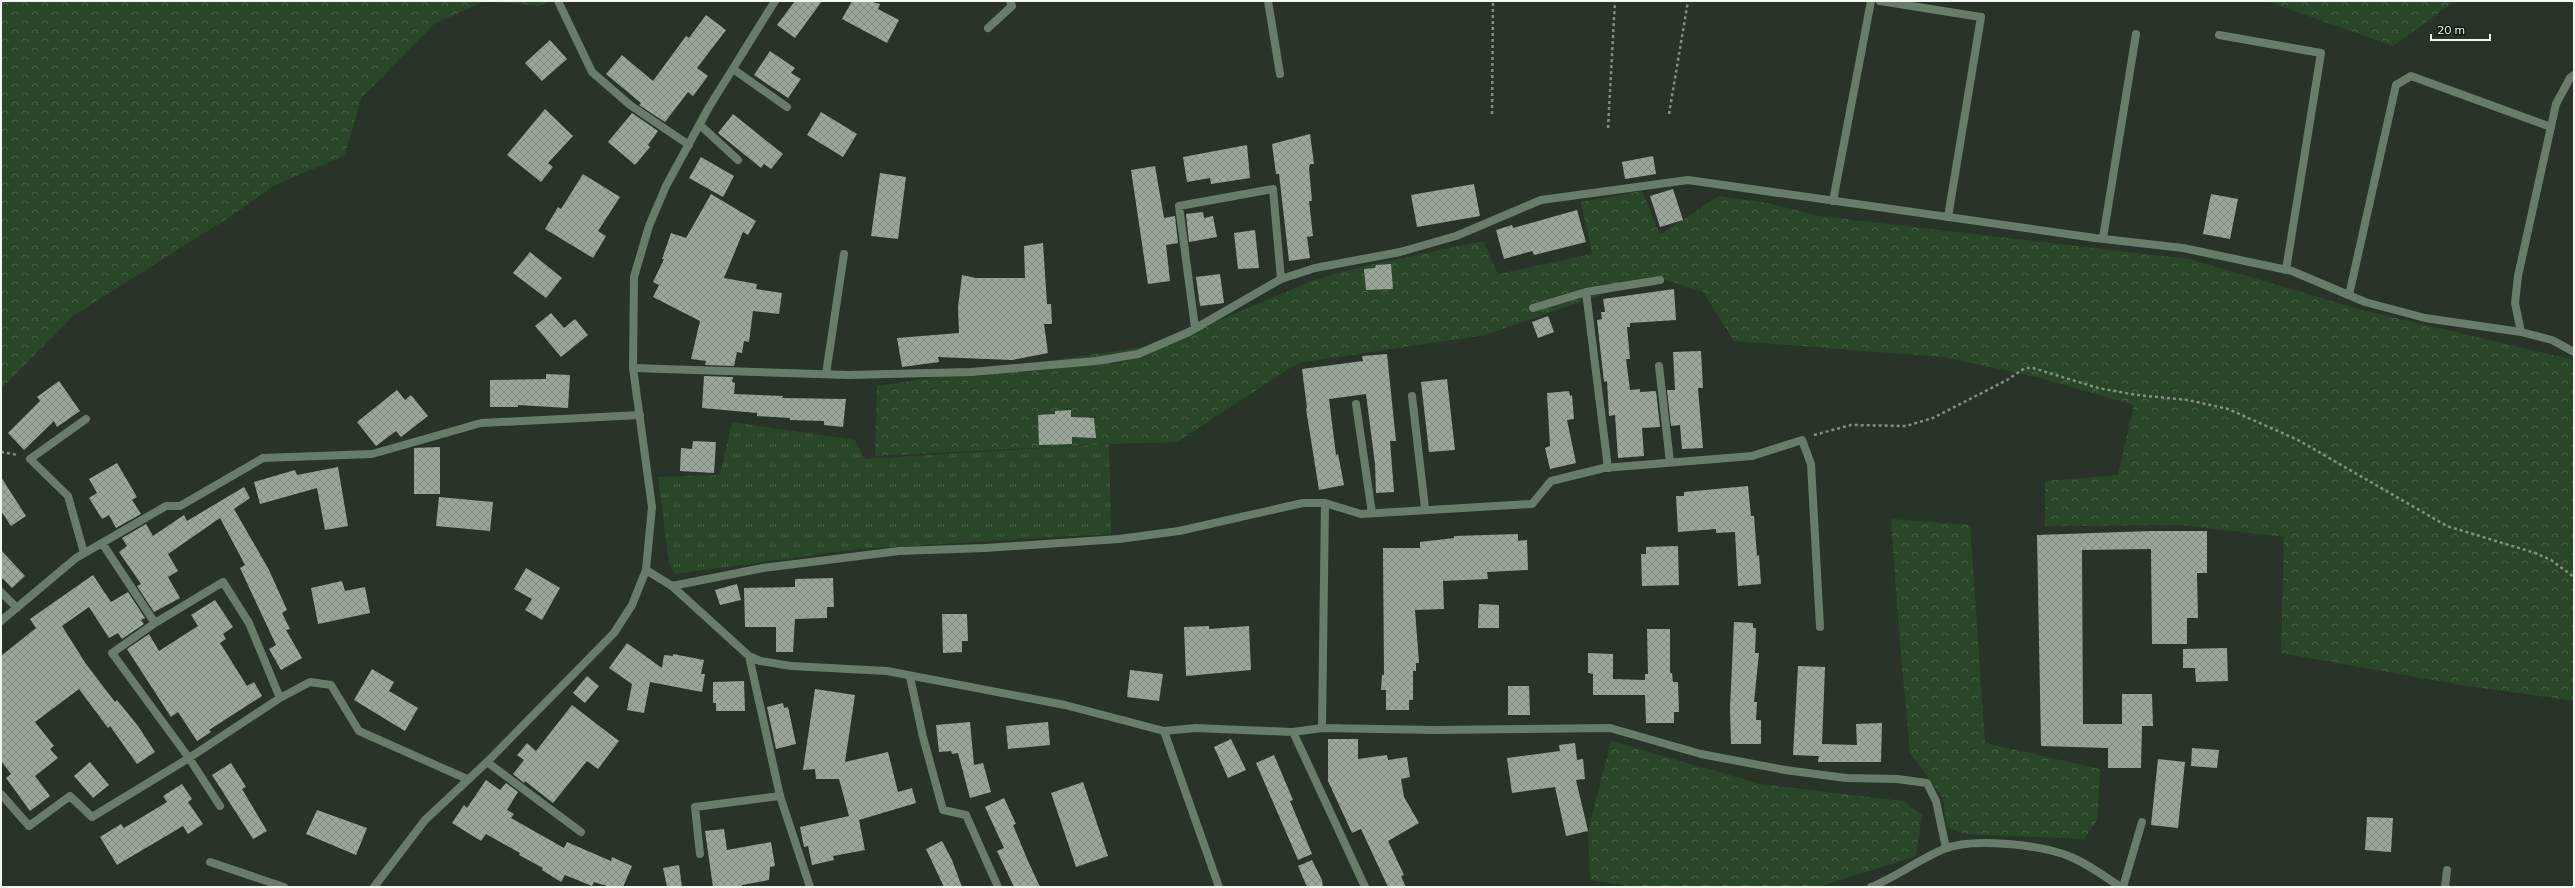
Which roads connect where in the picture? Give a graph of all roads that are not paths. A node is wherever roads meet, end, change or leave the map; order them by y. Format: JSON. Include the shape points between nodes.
{"nodes":[{"id":1,"x":558,"y":1,"type":"edge"},
{"id":2,"x":775,"y":1,"type":"edge"},
{"id":3,"x":1010,"y":1,"type":"edge"},
{"id":4,"x":1268,"y":1,"type":"edge"},
{"id":5,"x":1871,"y":1,"type":"edge"},
{"id":6,"x":1880,"y":1,"type":"edge"},
{"id":7,"x":988,"y":28,"type":"dead end"},
{"id":8,"x":2136,"y":34,"type":"dead end"},
{"id":9,"x":2219,"y":35,"type":"dead end"},
{"id":10,"x":733,"y":69,"type":"junction"},
{"id":11,"x":1280,"y":74,"type":"dead end"},
{"id":12,"x":2574,"y":75,"type":"edge"},
{"id":13,"x":787,"y":107,"type":"dead end"},
{"id":14,"x":700,"y":125,"type":"junction"},
{"id":15,"x":2551,"y":127,"type":"junction"},
{"id":16,"x":689,"y":145,"type":"junction"},
{"id":17,"x":738,"y":160,"type":"dead end"},
{"id":18,"x":1833,"y":201,"type":"junction"},
{"id":19,"x":1948,"y":217,"type":"junction"},
{"id":20,"x":2103,"y":238,"type":"junction"},
{"id":21,"x":844,"y":254,"type":"dead end"},
{"id":22,"x":2286,"y":270,"type":"junction"},
{"id":23,"x":1282,"y":279,"type":"junction"},
{"id":24,"x":1660,"y":280,"type":"dead end"},
{"id":25,"x":1586,"y":292,"type":"junction"},
{"id":26,"x":2349,"y":295,"type":"junction"},
{"id":27,"x":1533,"y":308,"type":"dead end"},
{"id":28,"x":1196,"y":328,"type":"junction"},
{"id":29,"x":2521,"y":332,"type":"junction"},
{"id":30,"x":2574,"y":352,"type":"edge"},
{"id":31,"x":1659,"y":366,"type":"dead end"},
{"id":32,"x":633,"y":368,"type":"junction"},
{"id":33,"x":826,"y":374,"type":"junction"},
{"id":34,"x":1412,"y":396,"type":"dead end"},
{"id":35,"x":1356,"y":404,"type":"dead end"},
{"id":36,"x":640,"y":415,"type":"junction"},
{"id":37,"x":86,"y":419,"type":"dead end"},
{"id":38,"x":1670,"y":462,"type":"junction"},
{"id":39,"x":1608,"y":468,"type":"junction"},
{"id":40,"x":1325,"y":503,"type":"junction"},
{"id":41,"x":1425,"y":508,"type":"junction"},
{"id":42,"x":1372,"y":513,"type":"junction"},
{"id":43,"x":102,"y":543,"type":"junction"},
{"id":44,"x":84,"y":553,"type":"junction"},
{"id":45,"x":646,"y":570,"type":"junction"},
{"id":46,"x":672,"y":586,"type":"junction"},
{"id":47,"x":1,"y":592,"type":"edge"},
{"id":48,"x":17,"y":608,"type":"junction"},
{"id":49,"x":1,"y":621,"type":"edge"},
{"id":50,"x":155,"y":623,"type":"junction"},
{"id":51,"x":1820,"y":627,"type":"dead end"},
{"id":52,"x":749,"y":656,"type":"junction"},
{"id":53,"x":910,"y":677,"type":"junction"},
{"id":54,"x":280,"y":698,"type":"junction"},
{"id":55,"x":1322,"y":728,"type":"junction"},
{"id":56,"x":1164,"y":731,"type":"junction"},
{"id":57,"x":1293,"y":732,"type":"junction"},
{"id":58,"x":189,"y":758,"type":"junction"},
{"id":59,"x":487,"y":762,"type":"junction"},
{"id":60,"x":467,"y":779,"type":"junction"},
{"id":61,"x":1,"y":794,"type":"edge"},
{"id":62,"x":780,"y":796,"type":"junction"},
{"id":63,"x":220,"y":806,"type":"dead end"},
{"id":64,"x":2142,"y":822,"type":"dead end"},
{"id":65,"x":580,"y":832,"type":"dead end"},
{"id":66,"x":1946,"y":848,"type":"junction"},
{"id":67,"x":700,"y":854,"type":"dead end"},
{"id":68,"x":210,"y":862,"type":"dead end"},
{"id":69,"x":2447,"y":870,"type":"dead end"},
{"id":70,"x":284,"y":887,"type":"edge"},
{"id":71,"x":374,"y":887,"type":"edge"},
{"id":72,"x":810,"y":887,"type":"edge"},
{"id":73,"x":998,"y":887,"type":"edge"},
{"id":74,"x":1219,"y":887,"type":"edge"},
{"id":75,"x":1365,"y":887,"type":"edge"},
{"id":76,"x":1873,"y":887,"type":"edge"},
{"id":77,"x":2122,"y":887,"type":"edge"},
{"id":78,"x":2445,"y":887,"type":"edge"}],
"edges":[{"from":1,"to":16,"type":"street","via":[[592,72],[630,106]]},
{"from":2,"to":10,"type":"street"},
{"from":3,"to":7,"type":"street","via":[[1012,6]]},
{"from":4,"to":11,"type":"street"},
{"from":5,"to":18,"type":"street"},
{"from":6,"to":19,"type":"street","via":[[1982,17]]},
{"from":8,"to":20,"type":"street"},
{"from":9,"to":22,"type":"street","via":[[2321,53]]},
{"from":10,"to":13,"type":"street"},
{"from":10,"to":14,"type":"street"},
{"from":12,"to":15,"type":"street","via":[[2556,104]]},
{"from":14,"to":16,"type":"street"},
{"from":14,"to":17,"type":"street"},
{"from":15,"to":26,"type":"street","via":[[2411,76],[2396,85]]},
{"from":15,"to":29,"type":"street","via":[[2518,276],[2515,303]]},
{"from":16,"to":32,"type":"street","via":[[666,186],[649,226],[634,277]]},
{"from":18,"to":19,"type":"street"},
{"from":18,"to":23,"type":"street","via":[[1688,180],[1612,189],[1540,200],[1456,236],[1400,252],[1315,268]]},
{"from":19,"to":20,"type":"street"},
{"from":20,"to":22,"type":"street","via":[[2183,248]]},
{"from":21,"to":33,"type":"street"},
{"from":22,"to":26,"type":"street"},
{"from":23,"to":28,"type":"street"},
{"from":23,"to":28,"type":"street","via":[[1273,189],[1179,206]]},
{"from":24,"to":25,"type":"street"},
{"from":25,"to":27,"type":"street"},
{"from":25,"to":39,"type":"street"},
{"from":26,"to":29,"type":"street","via":[[2365,302],[2425,318]]},
{"from":28,"to":33,"type":"street","via":[[1138,354],[1096,361],[971,372]]},
{"from":29,"to":30,"type":"street","via":[[2552,340]]},
{"from":31,"to":38,"type":"street"},
{"from":32,"to":33,"type":"street"},
{"from":32,"to":36,"type":"street"},
{"from":34,"to":41,"type":"street"},
{"from":35,"to":42,"type":"street"},
{"from":36,"to":43,"type":"street","via":[[481,423],[372,454],[263,458],[180,506],[166,506]]},
{"from":36,"to":45,"type":"street","via":[[652,507]]},
{"from":37,"to":44,"type":"street","via":[[30,459],[68,496]]},
{"from":38,"to":39,"type":"street"},
{"from":38,"to":51,"type":"street","via":[[1752,456],[1802,440],[1810,464]]},
{"from":39,"to":41,"type":"street","via":[[1551,481],[1532,504]]},
{"from":40,"to":42,"type":"street","via":[[1360,514]]},
{"from":40,"to":46,"type":"street","via":[[1302,503],[1179,531],[1134,537],[985,548],[899,550],[763,568]]},
{"from":40,"to":55,"type":"street"},
{"from":41,"to":42,"type":"street"},
{"from":43,"to":44,"type":"street"},
{"from":43,"to":50,"type":"street"},
{"from":44,"to":48,"type":"street"},
{"from":45,"to":46,"type":"street"},
{"from":45,"to":59,"type":"street","via":[[632,605],[614,632]]},
{"from":46,"to":52,"type":"street"},
{"from":47,"to":48,"type":"street"},
{"from":48,"to":49,"type":"street"},
{"from":50,"to":54,"type":"street","via":[[223,582],[249,623]]},
{"from":50,"to":58,"type":"street","via":[[112,653]]},
{"from":52,"to":53,"type":"street","via":[[760,661],[791,666],[887,671]]},
{"from":52,"to":62,"type":"street"},
{"from":53,"to":56,"type":"street","via":[[1065,705]]},
{"from":53,"to":73,"type":"street","via":[[943,810],[966,815]]},
{"from":54,"to":58,"type":"street"},
{"from":54,"to":60,"type":"street","via":[[310,682],[330,685],[359,730]]},
{"from":55,"to":57,"type":"street"},
{"from":55,"to":66,"type":"street","via":[[1610,728],[1701,754],[1785,770],[1846,778],[1897,779],[1927,783],[1936,801]]},
{"from":56,"to":57,"type":"street","via":[[1195,728]]},
{"from":56,"to":74,"type":"street"},
{"from":57,"to":75,"type":"street"},
{"from":58,"to":61,"type":"street","via":[[92,817],[70,796],[29,826]]},
{"from":58,"to":63,"type":"street"},
{"from":59,"to":60,"type":"street"},
{"from":59,"to":65,"type":"street"},
{"from":60,"to":71,"type":"street","via":[[425,820]]},
{"from":62,"to":67,"type":"street","via":[[695,807]]},
{"from":62,"to":72,"type":"street"},
{"from":64,"to":77,"type":"street"},
{"from":66,"to":76,"type":"street"},
{"from":66,"to":77,"type":"street","via":[[2006,844],[2043,848],[2072,857]]},
{"from":68,"to":70,"type":"street"},
{"from":69,"to":78,"type":"street"}]}
